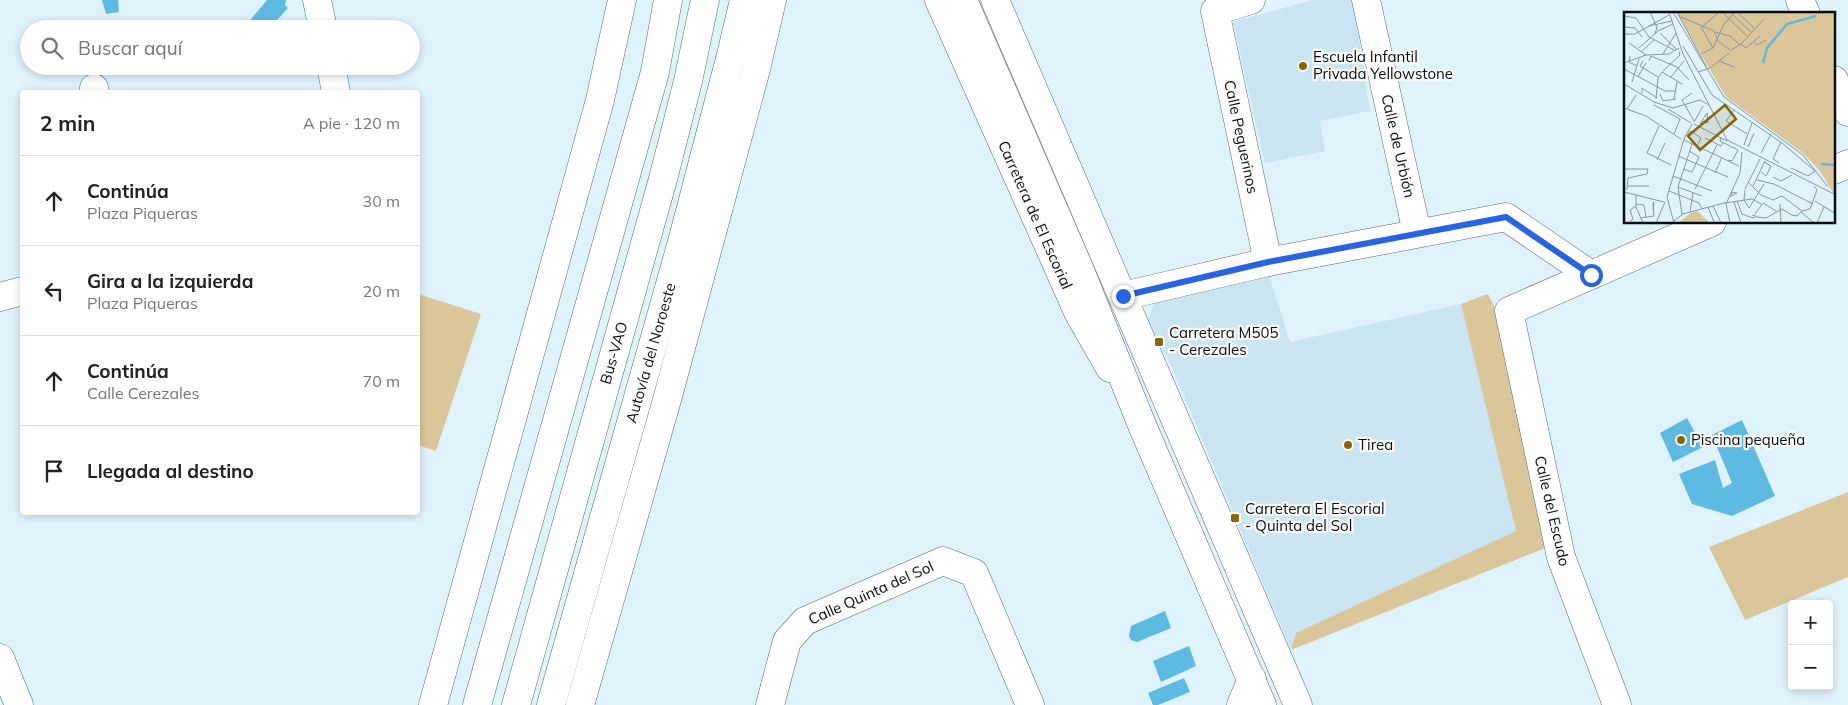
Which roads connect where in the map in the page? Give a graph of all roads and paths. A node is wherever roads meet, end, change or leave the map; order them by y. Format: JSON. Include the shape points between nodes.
{"nodes":[{"id":1,"x":317,"y":0,"type":"edge"},
{"id":2,"x":622,"y":0,"type":"edge"},
{"id":3,"x":668,"y":0,"type":"edge"},
{"id":4,"x":705,"y":0,"type":"edge"},
{"id":5,"x":744,"y":0,"type":"edge"},
{"id":6,"x":772,"y":0,"type":"edge"},
{"id":7,"x":938,"y":0,"type":"edge"},
{"id":8,"x":964,"y":0,"type":"edge"},
{"id":9,"x":996,"y":0,"type":"edge"},
{"id":10,"x":1251,"y":0,"type":"edge"},
{"id":11,"x":1366,"y":0,"type":"edge"},
{"id":12,"x":1800,"y":0,"type":"edge"},
{"id":13,"x":1805,"y":12,"type":"edge"},
{"id":14,"x":321,"y":20,"type":"edge"},
{"id":15,"x":333,"y":75,"type":"edge"},
{"id":16,"x":1836,"y":85,"type":"edge"},
{"id":17,"x":336,"y":90,"type":"edge"},
{"id":18,"x":1848,"y":112,"type":"edge"},
{"id":19,"x":1848,"y":164,"type":"edge"},
{"id":20,"x":1836,"y":169,"type":"edge"},
{"id":21,"x":1707,"y":224,"type":"edge"},
{"id":22,"x":1417,"y":233,"type":"junction"},
{"id":23,"x":1268,"y":262,"type":"junction"},
{"id":24,"x":1079,"y":268,"type":"junction"},
{"id":25,"x":1591,"y":275,"type":"junction"},
{"id":26,"x":20,"y":292,"type":"edge"},
{"id":27,"x":1123,"y":296,"type":"junction"},
{"id":28,"x":0,"y":297,"type":"edge"},
{"id":29,"x":1142,"y":425,"type":"junction"},
{"id":30,"x":1191,"y":457,"type":"junction"},
{"id":31,"x":0,"y":658,"type":"edge"},
{"id":32,"x":1252,"y":679,"type":"junction"},
{"id":33,"x":19,"y":705,"type":"edge"},
{"id":34,"x":433,"y":705,"type":"edge"},
{"id":35,"x":476,"y":705,"type":"edge"},
{"id":36,"x":516,"y":705,"type":"edge"},
{"id":37,"x":551,"y":705,"type":"edge"},
{"id":38,"x":580,"y":705,"type":"edge"},
{"id":39,"x":770,"y":705,"type":"edge"},
{"id":40,"x":1030,"y":705,"type":"edge"},
{"id":41,"x":1242,"y":705,"type":"edge"},
{"id":42,"x":1262,"y":705,"type":"edge"},
{"id":43,"x":1298,"y":705,"type":"edge"},
{"id":44,"x":1617,"y":705,"type":"edge"}],
"edges":[{"from":1,"to":14,"type":"main road"},
{"from":2,"to":34,"type":"main road","via":[[600,100]]},
{"from":3,"to":35,"type":"main road","via":[[655,72]]},
{"from":4,"to":36,"type":"main road","name":"Bus-VAO","via":[[663,179]]},
{"from":5,"to":37,"type":"main road","name":"Autovía del Noroeste","via":[[682,242]]},
{"from":6,"to":38,"type":"main road","via":[[668,396]]},
{"from":7,"to":29,"type":"main road","name":"Carretera de El Escorial","via":[[1079,314]]},
{"from":8,"to":24,"type":"main road"},
{"from":9,"to":27,"type":"main road"},
{"from":10,"to":23,"type":"main road","name":"Calle Peguerinos","via":[[1215,11]]},
{"from":11,"to":22,"type":"main road","name":"Calle de Urbión"},
{"from":12,"to":13,"type":"main road"},
{"from":15,"to":17,"type":"main road"},
{"from":16,"to":18,"type":"main road"},
{"from":19,"to":20,"type":"main road"},
{"from":21,"to":25,"type":"main road"},
{"from":22,"to":23,"type":"main road"},
{"from":22,"to":25,"type":"main road","via":[[1506,217]]},
{"from":23,"to":27,"type":"main road"},
{"from":24,"to":29,"type":"main road"},
{"from":24,"to":30,"type":"main road"},
{"from":25,"to":44,"type":"main road","name":"Calle del Escudo","via":[[1509,311],[1560,557]]},
{"from":26,"to":28,"type":"main road"},
{"from":27,"to":30,"type":"main road"},
{"from":29,"to":32,"type":"main road"},
{"from":30,"to":43,"type":"main road"},
{"from":31,"to":33,"type":"main road"},
{"from":32,"to":41,"type":"main road"},
{"from":32,"to":42,"type":"main road"},
{"from":39,"to":40,"type":"main road","name":"Calle Quinta del Sol","via":[[787,641],[805,620],[943,562],[974,573]]}]}
